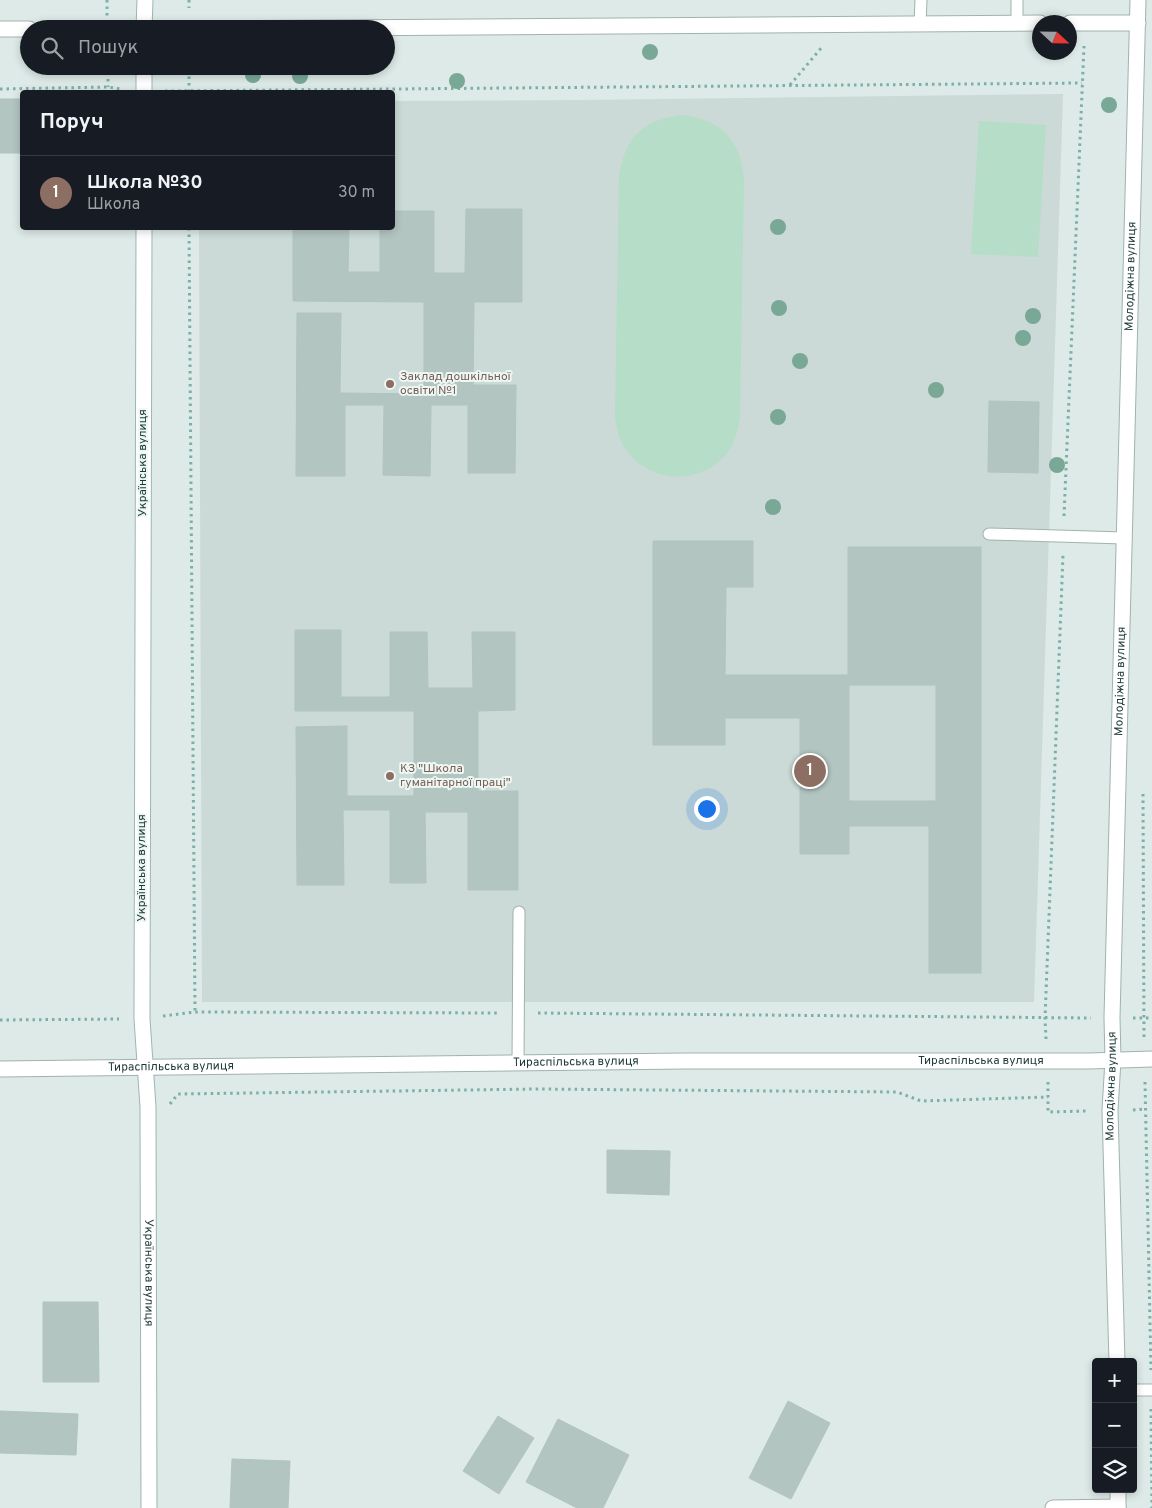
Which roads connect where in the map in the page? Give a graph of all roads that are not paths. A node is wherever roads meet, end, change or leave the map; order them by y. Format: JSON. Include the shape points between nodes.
{"nodes":[{"id":1,"x":145,"y":0,"type":"edge"},
{"id":2,"x":921,"y":0,"type":"edge"},
{"id":3,"x":1017,"y":0,"type":"edge"},
{"id":4,"x":1138,"y":0,"type":"edge"},
{"id":5,"x":144,"y":20,"type":"edge"},
{"id":6,"x":1032,"y":23,"type":"edge"},
{"id":7,"x":1077,"y":23,"type":"edge"},
{"id":8,"x":1138,"y":23,"type":"junction"},
{"id":9,"x":920,"y":24,"type":"junction"},
{"id":10,"x":1016,"y":24,"type":"junction"},
{"id":11,"x":395,"y":28,"type":"edge"},
{"id":12,"x":0,"y":29,"type":"edge"},
{"id":13,"x":20,"y":29,"type":"edge"},
{"id":14,"x":144,"y":75,"type":"edge"},
{"id":15,"x":144,"y":90,"type":"edge"},
{"id":16,"x":144,"y":230,"type":"edge"},
{"id":17,"x":989,"y":534,"type":"dead end"},
{"id":18,"x":1124,"y":538,"type":"junction"},
{"id":19,"x":519,"y":912,"type":"dead end"},
{"id":20,"x":1148,"y":1059,"type":"edge"},
{"id":21,"x":1113,"y":1060,"type":"junction"},
{"id":22,"x":518,"y":1062,"type":"junction"},
{"id":23,"x":146,"y":1068,"type":"junction"},
{"id":24,"x":0,"y":1069,"type":"edge"},
{"id":25,"x":1117,"y":1358,"type":"edge"},
{"id":26,"x":1137,"y":1390,"type":"edge"},
{"id":27,"x":1152,"y":1390,"type":"edge"},
{"id":28,"x":1118,"y":1493,"type":"edge"},
{"id":29,"x":1118,"y":1507,"type":"edge"},
{"id":30,"x":149,"y":1508,"type":"edge"},
{"id":31,"x":1053,"y":1508,"type":"edge"}],
"edges":[{"from":1,"to":5,"type":"street"},
{"from":2,"to":9,"type":"lane"},
{"from":3,"to":10,"type":"lane"},
{"from":4,"to":8,"type":"street","name":"Молодіжна вулиця"},
{"from":6,"to":10,"type":"street"},
{"from":7,"to":8,"type":"street"},
{"from":8,"to":18,"type":"street","name":"Молодіжна вулиця"},
{"from":9,"to":10,"type":"street"},
{"from":9,"to":11,"type":"street"},
{"from":12,"to":13,"type":"street"},
{"from":14,"to":15,"type":"street"},
{"from":16,"to":23,"type":"street","name":"Українська вулиця","via":[[142,1019]]},
{"from":17,"to":18,"type":"lane"},
{"from":18,"to":21,"type":"street","name":"Молодіжна вулиця"},
{"from":19,"to":22,"type":"lane"},
{"from":20,"to":21,"type":"street","name":"Тираспільська вулиця"},
{"from":21,"to":22,"type":"street","name":"Тираспільська вулиця"},
{"from":21,"to":25,"type":"street","name":"Молодіжна вулиця","via":[[1110,1110]]},
{"from":22,"to":23,"type":"street","name":"Тираспільська вулиця"},
{"from":23,"to":24,"type":"street","name":"Тираспільська вулиця"},
{"from":23,"to":30,"type":"street","name":"Українська вулиця"},
{"from":26,"to":27,"type":"lane"},
{"from":28,"to":29,"type":"street"},
{"from":29,"to":31,"type":"street"}]}
